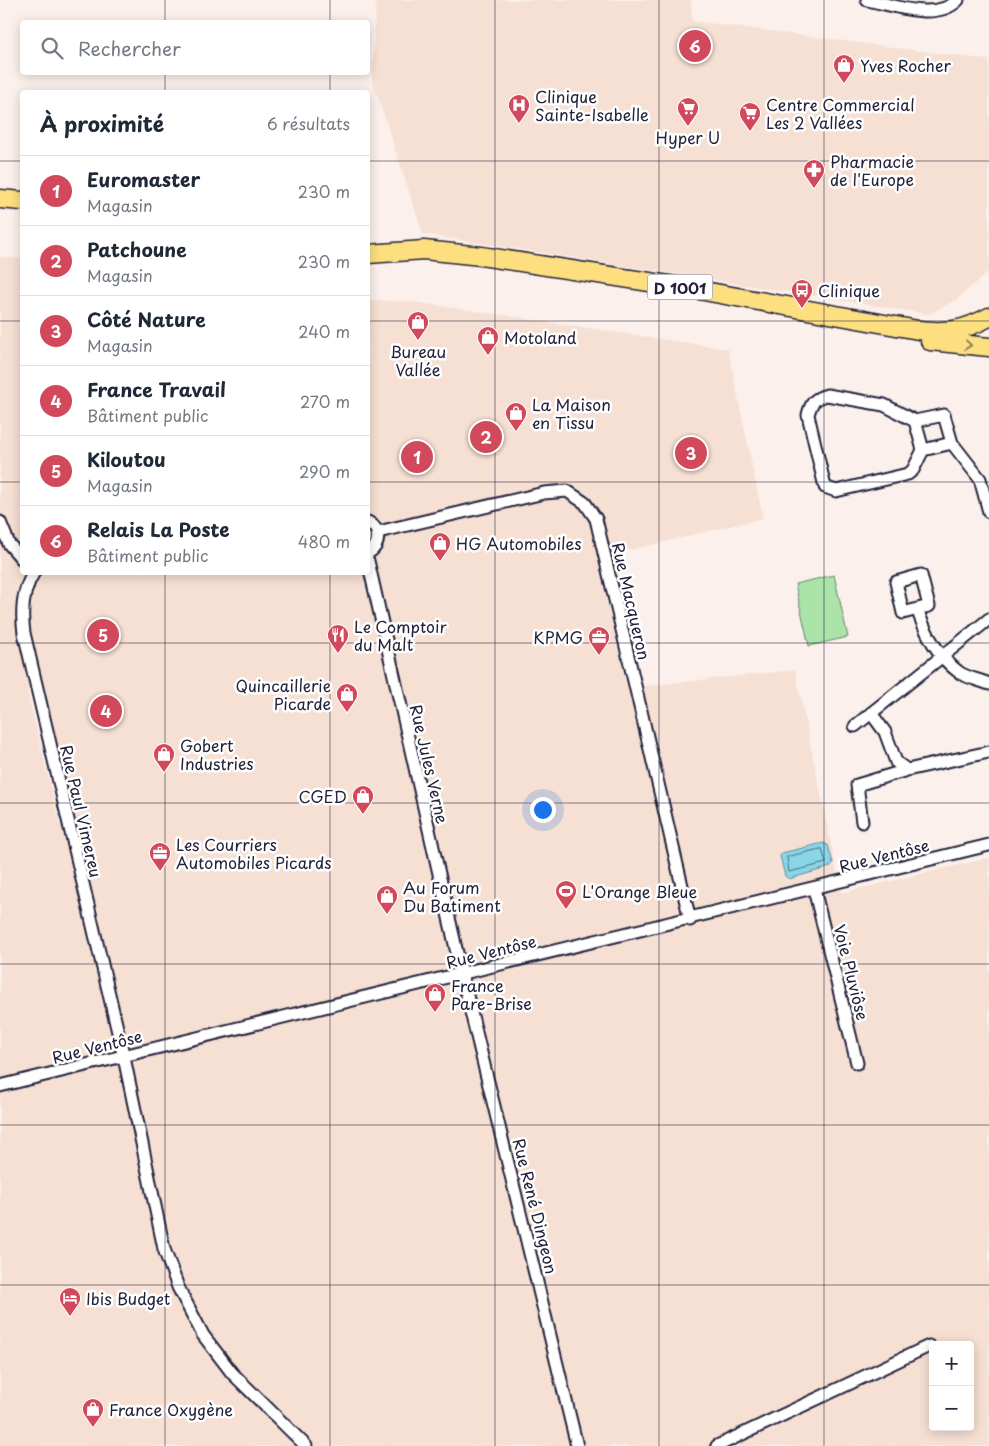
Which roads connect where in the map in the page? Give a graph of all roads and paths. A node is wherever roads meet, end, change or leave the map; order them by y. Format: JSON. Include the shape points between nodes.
{"nodes":[{"id":1,"x":867,"y":0,"type":"edge"},
{"id":2,"x":958,"y":0,"type":"edge"},
{"id":3,"x":0,"y":199,"type":"edge"},
{"id":4,"x":20,"y":201,"type":"edge"},
{"id":5,"x":370,"y":254,"type":"edge"},
{"id":6,"x":370,"y":266,"type":"edge"},
{"id":7,"x":989,"y":317,"type":"edge"},
{"id":8,"x":989,"y":323,"type":"edge"},
{"id":9,"x":989,"y":333,"type":"edge"},
{"id":10,"x":989,"y":347,"type":"edge"},
{"id":11,"x":915,"y":421,"type":"junction"},
{"id":12,"x":952,"y":443,"type":"junction"},
{"id":13,"x":923,"y":450,"type":"junction"},
{"id":14,"x":989,"y":512,"type":"edge"},
{"id":15,"x":0,"y":522,"type":"edge"},
{"id":16,"x":370,"y":523,"type":"edge"},
{"id":17,"x":378,"y":532,"type":"junction"},
{"id":18,"x":370,"y":551,"type":"edge"},
{"id":19,"x":20,"y":557,"type":"edge"},
{"id":20,"x":370,"y":570,"type":"edge"},
{"id":21,"x":32,"y":575,"type":"edge"},
{"id":22,"x":917,"y":609,"type":"dead end"},
{"id":23,"x":989,"y":619,"type":"edge"},
{"id":24,"x":942,"y":656,"type":"junction"},
{"id":25,"x":989,"y":684,"type":"edge"},
{"id":26,"x":871,"y":713,"type":"junction"},
{"id":27,"x":855,"y":726,"type":"dead end"},
{"id":28,"x":989,"y":752,"type":"edge"},
{"id":29,"x":907,"y":770,"type":"junction"},
{"id":30,"x":862,"y":822,"type":"dead end"},
{"id":31,"x":989,"y":845,"type":"edge"},
{"id":32,"x":814,"y":889,"type":"junction"},
{"id":33,"x":690,"y":920,"type":"junction"},
{"id":34,"x":462,"y":974,"type":"junction"},
{"id":35,"x":123,"y":1057,"type":"junction"},
{"id":36,"x":857,"y":1064,"type":"dead end"},
{"id":37,"x":0,"y":1086,"type":"edge"},
{"id":38,"x":929,"y":1346,"type":"dead end"},
{"id":39,"x":306,"y":1446,"type":"edge"},
{"id":40,"x":577,"y":1446,"type":"edge"},
{"id":41,"x":717,"y":1446,"type":"edge"}],
"edges":[{"from":1,"to":2,"type":"street","via":[[926,11],[941,10]]},
{"from":3,"to":4,"type":"main road"},
{"from":5,"to":7,"type":"main road","number":"D 1001","via":[[424,250],[481,256],[682,287],[918,330],[949,332],[971,327]]},
{"from":6,"to":10,"type":"main road","number":"D 1001","one_way":true,"via":[[408,258],[439,259],[756,307],[924,340]]},
{"from":8,"to":9,"type":"main road"},
{"from":11,"to":12,"type":"street","via":[[944,415]]},
{"from":11,"to":13,"type":"street"},
{"from":11,"to":13,"type":"street","via":[[884,405],[827,396],[816,398],[808,415],[825,487],[831,490],[908,474]]},
{"from":12,"to":13,"type":"street"},
{"from":12,"to":14,"type":"street","via":[[980,479]]},
{"from":15,"to":19,"type":"street","via":[[9,544]]},
{"from":16,"to":17,"type":"street"},
{"from":17,"to":18,"type":"street","via":[[377,543]]},
{"from":17,"to":33,"type":"street","name":"Rue Macqueron","via":[[544,494],[566,491],[585,503],[596,519]]},
{"from":20,"to":34,"type":"street","name":"Rue Jules Verne"},
{"from":21,"to":35,"type":"street","name":"Rue Paul Vimereu","via":[[23,607],[24,633]]},
{"from":22,"to":24,"type":"street","via":[[926,633]]},
{"from":23,"to":24,"type":"street"},
{"from":24,"to":25,"type":"street","via":[[961,674]]},
{"from":24,"to":26,"type":"street"},
{"from":26,"to":27,"type":"street"},
{"from":26,"to":29,"type":"street","via":[[884,732],[896,762]]},
{"from":28,"to":29,"type":"street"},
{"from":29,"to":30,"type":"street","via":[[856,785]]},
{"from":31,"to":32,"type":"street","name":"Rue Ventôse"},
{"from":32,"to":33,"type":"street","name":"Rue Ventôse"},
{"from":32,"to":36,"type":"street","name":"Voie Pluviôse"},
{"from":33,"to":34,"type":"street","name":"Rue Ventôse"},
{"from":34,"to":35,"type":"street","name":"Rue Ventôse"},
{"from":34,"to":40,"type":"street","name":"Rue René Dingeon"},
{"from":35,"to":37,"type":"street","name":"Rue Ventôse"},
{"from":35,"to":39,"type":"street","via":[[164,1249],[178,1287],[203,1335],[232,1373]]},
{"from":38,"to":41,"type":"street"}]}
